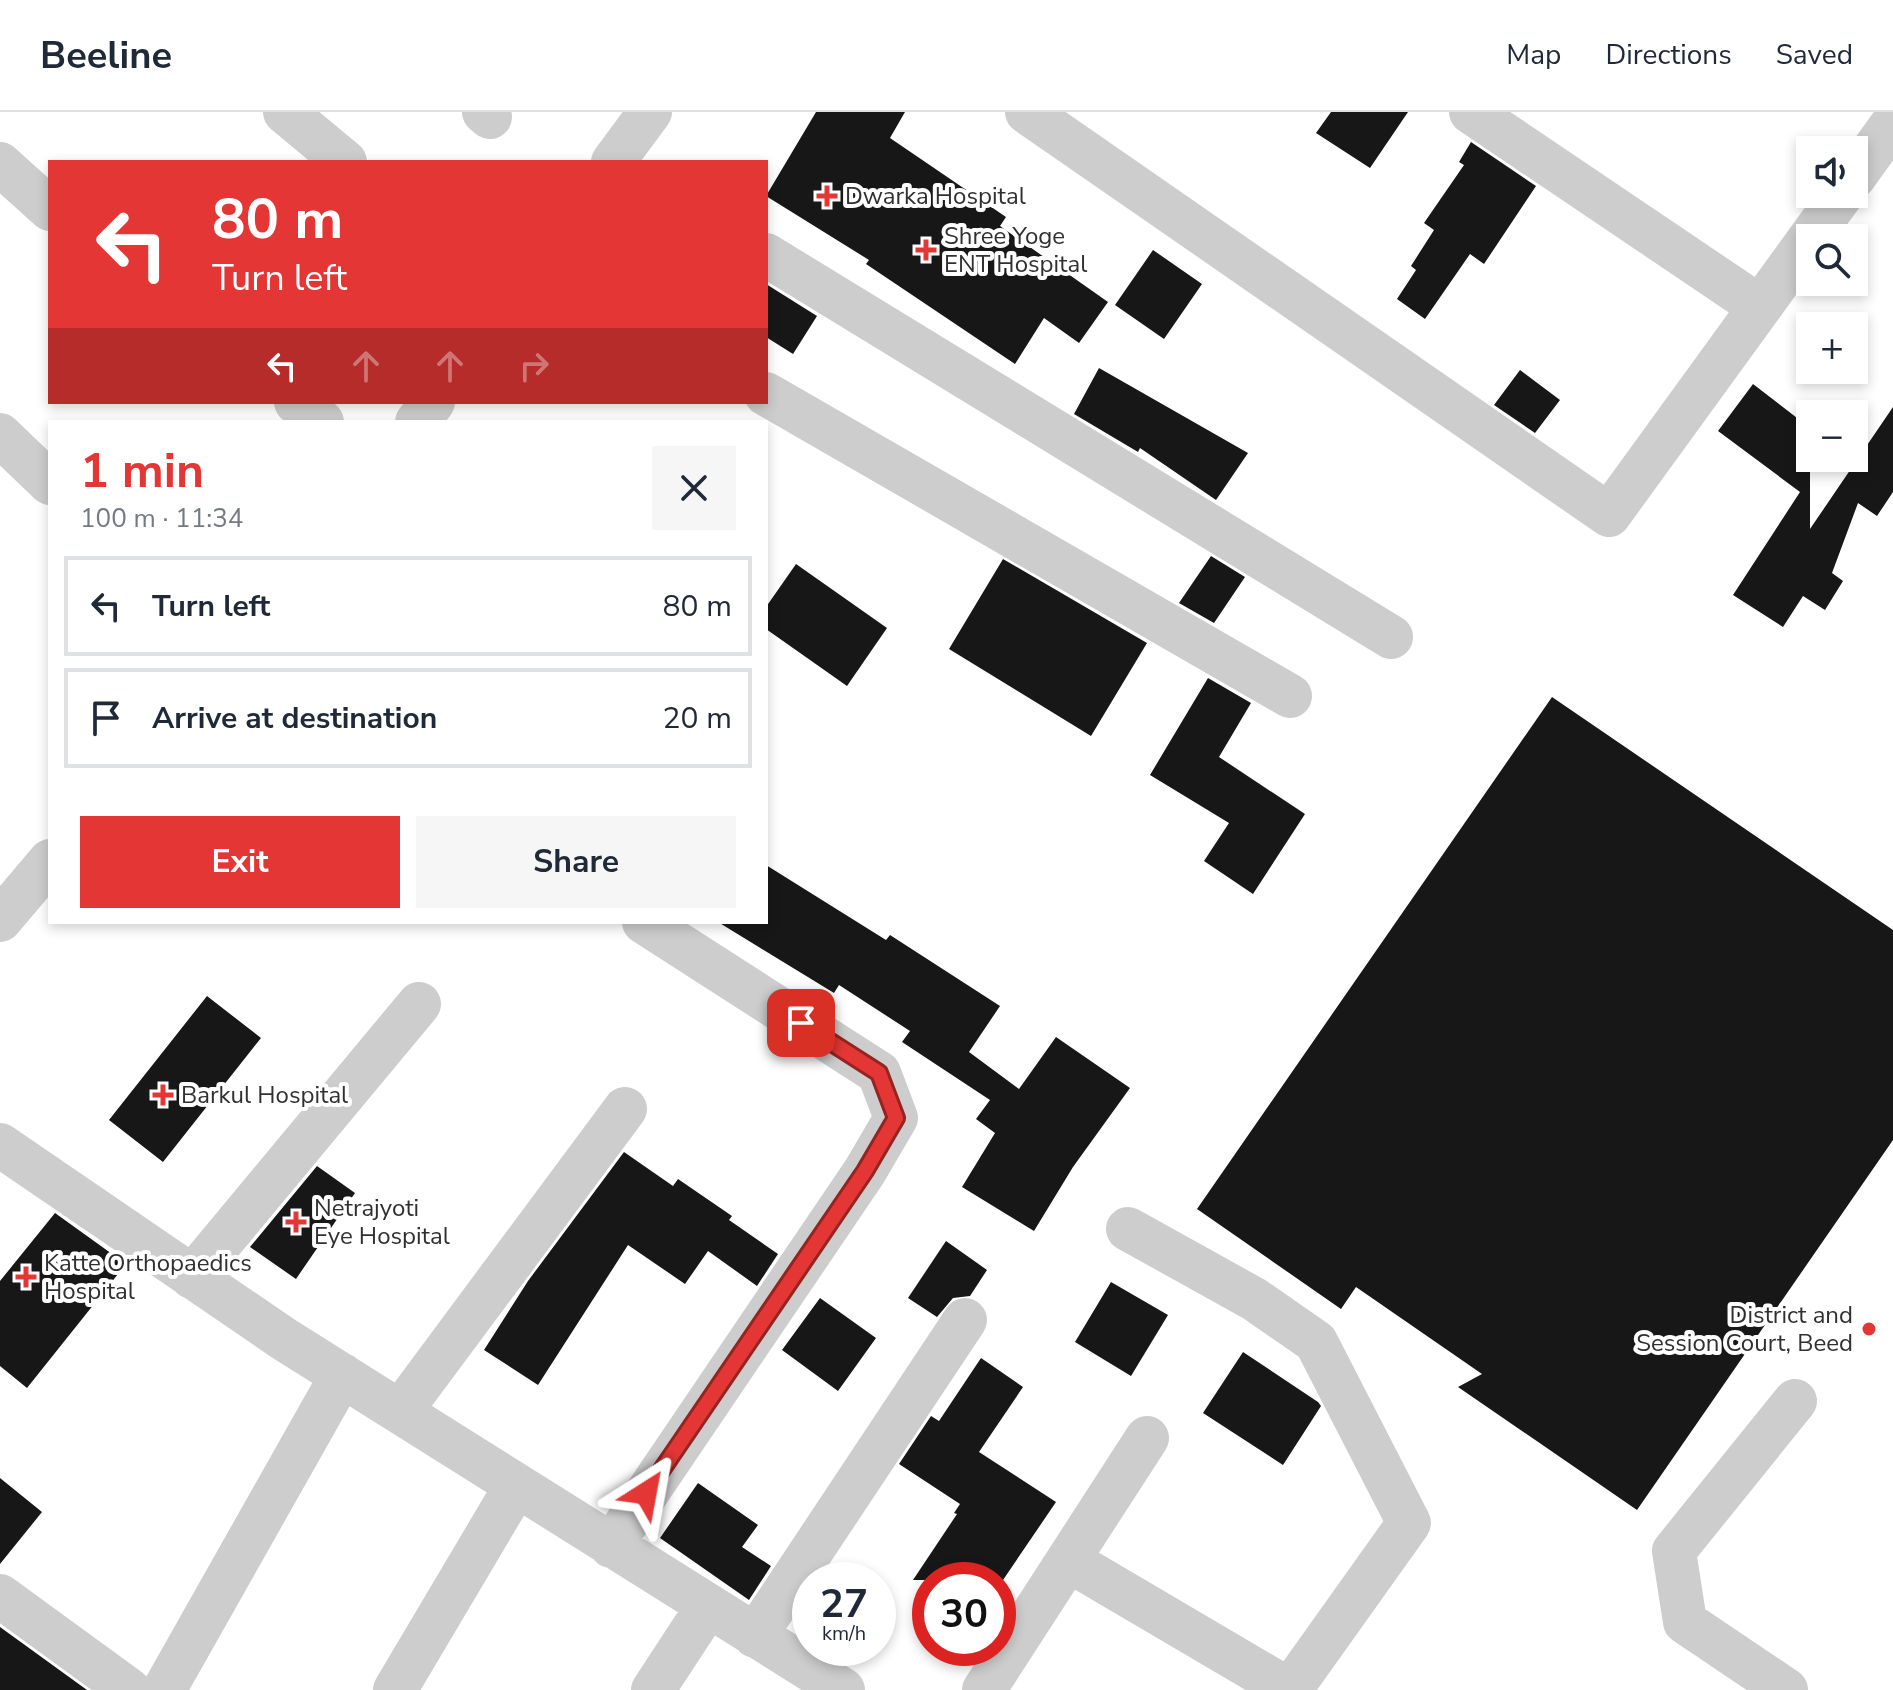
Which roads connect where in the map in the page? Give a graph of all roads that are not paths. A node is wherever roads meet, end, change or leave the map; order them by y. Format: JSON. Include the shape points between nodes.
{"nodes":[{"id":1,"x":285,"y":112,"type":"edge"},
{"id":2,"x":650,"y":112,"type":"edge"},
{"id":3,"x":1027,"y":112,"type":"edge"},
{"id":4,"x":1471,"y":112,"type":"edge"},
{"id":5,"x":1893,"y":123,"type":"edge"},
{"id":6,"x":1868,"y":158,"type":"edge"},
{"id":7,"x":343,"y":160,"type":"edge"},
{"id":8,"x":614,"y":160,"type":"edge"},
{"id":9,"x":0,"y":164,"type":"edge"},
{"id":10,"x":48,"y":207,"type":"edge"},
{"id":11,"x":1832,"y":208,"type":"edge"},
{"id":12,"x":768,"y":256,"type":"edge"},
{"id":13,"x":1760,"y":307,"type":"junction"},
{"id":14,"x":768,"y":395,"type":"edge"},
{"id":15,"x":299,"y":404,"type":"edge"},
{"id":16,"x":431,"y":404,"type":"edge"},
{"id":17,"x":319,"y":420,"type":"edge"},
{"id":18,"x":419,"y":420,"type":"edge"},
{"id":19,"x":0,"y":435,"type":"edge"},
{"id":20,"x":48,"y":481,"type":"edge"},
{"id":21,"x":1391,"y":637,"type":"dead end"},
{"id":22,"x":1290,"y":696,"type":"dead end"},
{"id":23,"x":48,"y":863,"type":"edge"},
{"id":24,"x":0,"y":920,"type":"edge"},
{"id":25,"x":647,"y":924,"type":"edge"},
{"id":26,"x":419,"y":1004,"type":"dead end"},
{"id":27,"x":625,"y":1109,"type":"dead end"},
{"id":28,"x":0,"y":1145,"type":"edge"},
{"id":29,"x":1128,"y":1229,"type":"dead end"},
{"id":30,"x":192,"y":1277,"type":"junction"},
{"id":31,"x":965,"y":1320,"type":"dead end"},
{"id":32,"x":342,"y":1375,"type":"junction"},
{"id":33,"x":1795,"y":1401,"type":"dead end"},
{"id":34,"x":400,"y":1412,"type":"junction"},
{"id":35,"x":1147,"y":1438,"type":"dead end"},
{"id":36,"x":516,"y":1486,"type":"junction"},
{"id":37,"x":611,"y":1546,"type":"junction"},
{"id":38,"x":1068,"y":1560,"type":"junction"},
{"id":39,"x":0,"y":1596,"type":"edge"},
{"id":40,"x":708,"y":1606,"type":"junction"},
{"id":41,"x":755,"y":1636,"type":"junction"},
{"id":42,"x":129,"y":1690,"type":"edge"},
{"id":43,"x":164,"y":1690,"type":"edge"},
{"id":44,"x":395,"y":1690,"type":"edge"},
{"id":45,"x":653,"y":1690,"type":"edge"},
{"id":46,"x":843,"y":1690,"type":"edge"},
{"id":47,"x":984,"y":1690,"type":"edge"},
{"id":48,"x":1289,"y":1690,"type":"edge"},
{"id":49,"x":1786,"y":1690,"type":"edge"}],
"edges":[{"from":1,"to":7,"type":"street"},
{"from":2,"to":8,"type":"street"},
{"from":3,"to":13,"type":"street","via":[[1609,515]]},
{"from":4,"to":13,"type":"street"},
{"from":5,"to":6,"type":"street"},
{"from":9,"to":10,"type":"street"},
{"from":11,"to":13,"type":"street"},
{"from":12,"to":21,"type":"street"},
{"from":14,"to":22,"type":"street"},
{"from":15,"to":17,"type":"street"},
{"from":16,"to":18,"type":"street"},
{"from":19,"to":20,"type":"street"},
{"from":23,"to":24,"type":"street"},
{"from":25,"to":37,"type":"street","via":[[879,1073],[896,1118]]},
{"from":26,"to":30,"type":"street"},
{"from":27,"to":34,"type":"street"},
{"from":28,"to":30,"type":"street"},
{"from":29,"to":48,"type":"street","via":[[1254,1299],[1316,1342],[1409,1523]]},
{"from":30,"to":32,"type":"street"},
{"from":31,"to":41,"type":"street"},
{"from":32,"to":34,"type":"street"},
{"from":32,"to":43,"type":"street"},
{"from":33,"to":49,"type":"street","via":[[1674,1551],[1685,1622]]},
{"from":34,"to":36,"type":"street"},
{"from":35,"to":38,"type":"street"},
{"from":36,"to":37,"type":"street"},
{"from":36,"to":44,"type":"street"},
{"from":37,"to":40,"type":"street"},
{"from":38,"to":47,"type":"street"},
{"from":38,"to":48,"type":"street"},
{"from":39,"to":42,"type":"street"},
{"from":40,"to":41,"type":"street"},
{"from":40,"to":45,"type":"street"},
{"from":41,"to":46,"type":"street"}]}
